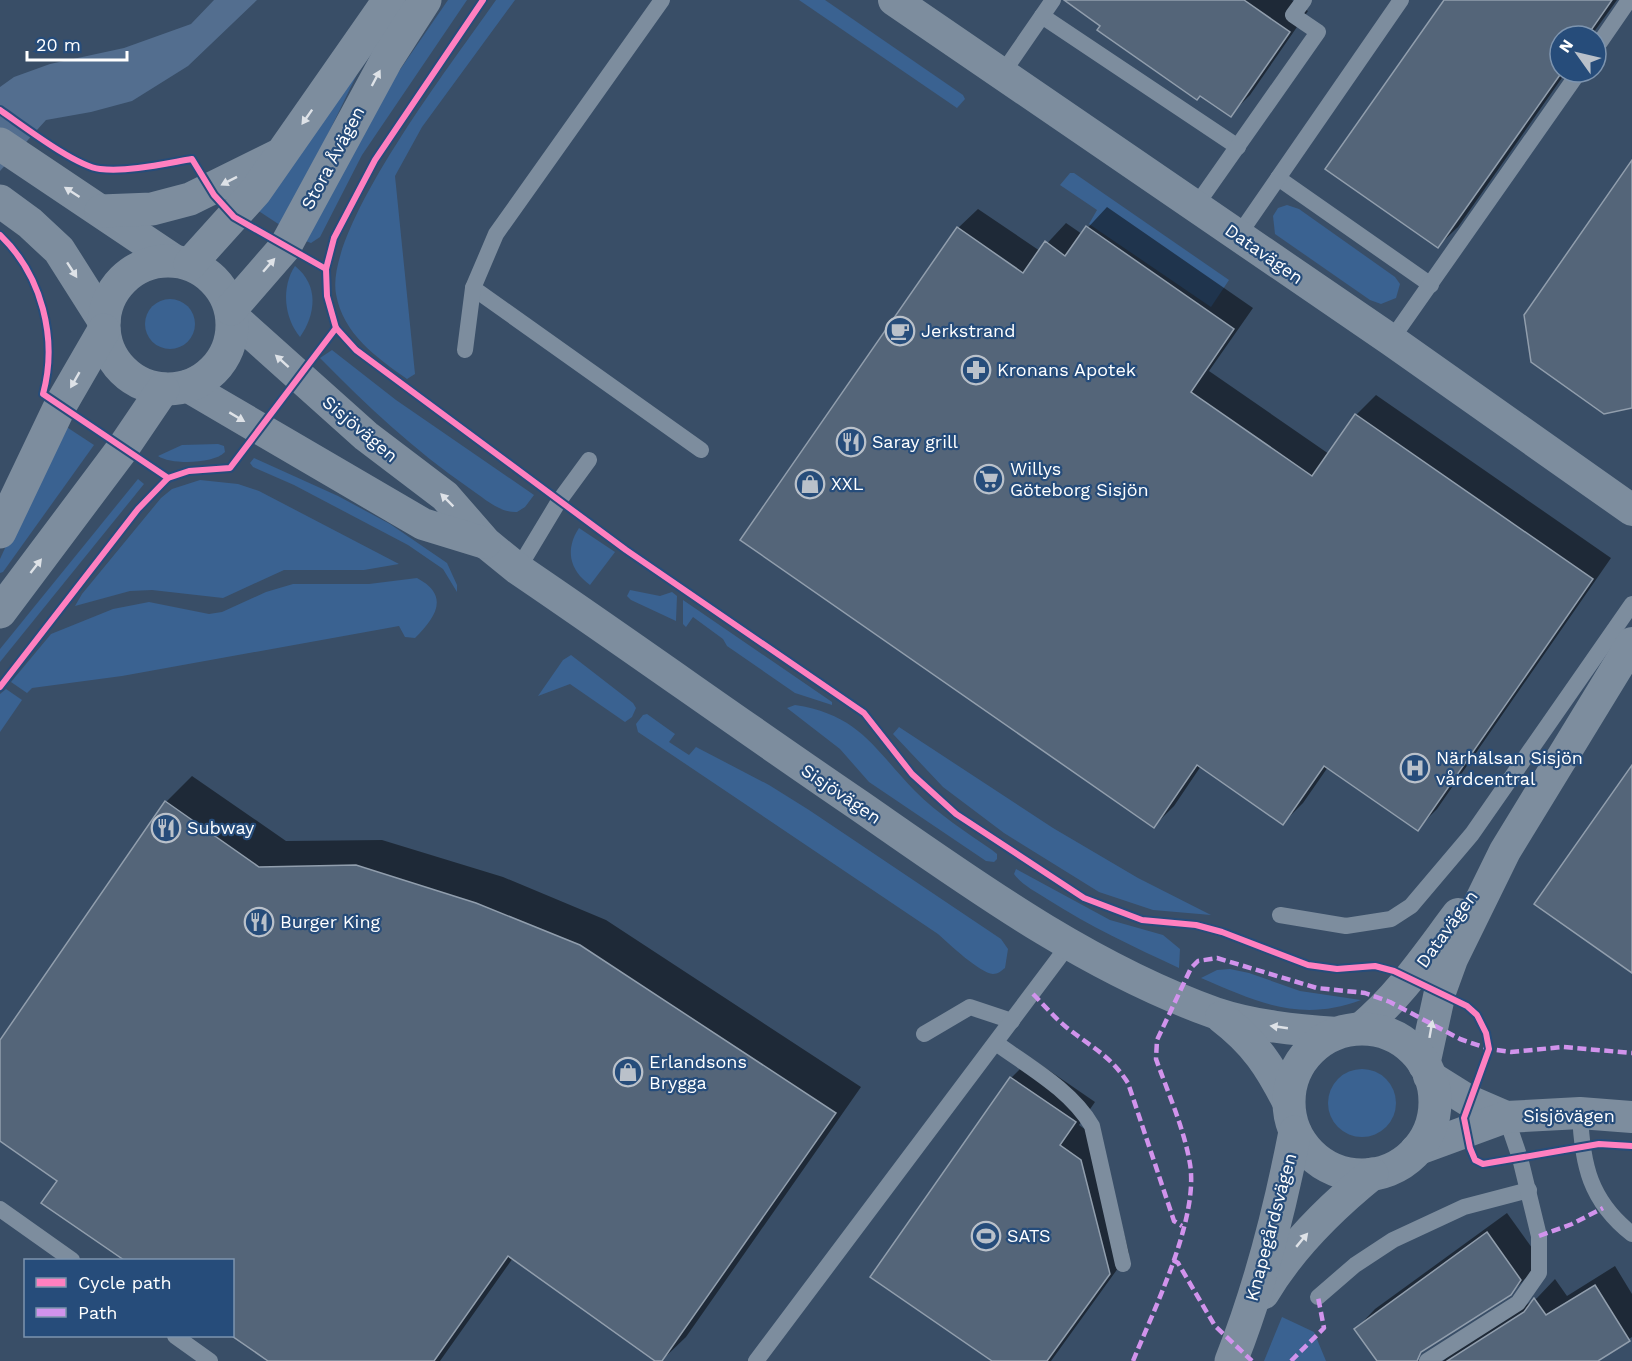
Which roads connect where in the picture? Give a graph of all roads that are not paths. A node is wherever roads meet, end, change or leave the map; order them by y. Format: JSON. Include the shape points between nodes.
{"nodes":[{"id":1,"x":388,"y":0,"type":"edge"},
{"id":2,"x":425,"y":0,"type":"edge"},
{"id":3,"x":662,"y":0,"type":"edge"},
{"id":4,"x":894,"y":0,"type":"edge"},
{"id":5,"x":1053,"y":0,"type":"edge"},
{"id":6,"x":1304,"y":0,"type":"edge"},
{"id":7,"x":1401,"y":0,"type":"edge"},
{"id":8,"x":1629,"y":0,"type":"edge"},
{"id":9,"x":1042,"y":16,"type":"junction"},
{"id":10,"x":1608,"y":31,"type":"edge"},
{"id":11,"x":1002,"y":74,"type":"junction"},
{"id":12,"x":1571,"y":84,"type":"edge"},
{"id":13,"x":1238,"y":147,"type":"junction"},
{"id":14,"x":9,"y":150,"type":"edge"},
{"id":15,"x":281,"y":154,"type":"junction"},
{"id":16,"x":1278,"y":178,"type":"junction"},
{"id":17,"x":0,"y":201,"type":"edge"},
{"id":18,"x":1195,"y":207,"type":"junction"},
{"id":19,"x":101,"y":211,"type":"junction"},
{"id":20,"x":1238,"y":236,"type":"junction"},
{"id":21,"x":181,"y":262,"type":"junction"},
{"id":22,"x":1431,"y":285,"type":"junction"},
{"id":23,"x":473,"y":288,"type":"junction"},
{"id":24,"x":231,"y":313,"type":"junction"},
{"id":25,"x":104,"y":325,"type":"junction"},
{"id":26,"x":1391,"y":340,"type":"junction"},
{"id":27,"x":465,"y":350,"type":"dead end"},
{"id":28,"x":175,"y":388,"type":"junction"},
{"id":29,"x":701,"y":450,"type":"dead end"},
{"id":30,"x":589,"y":460,"type":"dead end"},
{"id":31,"x":1632,"y":510,"type":"edge"},
{"id":32,"x":0,"y":532,"type":"edge"},
{"id":33,"x":486,"y":543,"type":"junction"},
{"id":34,"x":518,"y":570,"type":"junction"},
{"id":35,"x":1632,"y":604,"type":"edge"},
{"id":36,"x":0,"y":612,"type":"edge"},
{"id":37,"x":1632,"y":643,"type":"edge"},
{"id":38,"x":1505,"y":851,"type":"junction"},
{"id":39,"x":1280,"y":915,"type":"dead end"},
{"id":40,"x":1070,"y":944,"type":"junction"},
{"id":41,"x":1215,"y":1013,"type":"junction"},
{"id":42,"x":1012,"y":1021,"type":"junction"},
{"id":43,"x":1349,"y":1031,"type":"junction"},
{"id":44,"x":924,"y":1034,"type":"dead end"},
{"id":45,"x":996,"y":1043,"type":"junction"},
{"id":46,"x":1427,"y":1070,"type":"junction"},
{"id":47,"x":1581,"y":1113,"type":"junction"},
{"id":48,"x":1506,"y":1117,"type":"junction"},
{"id":49,"x":1292,"y":1118,"type":"junction"},
{"id":50,"x":1632,"y":1118,"type":"edge"},
{"id":51,"x":1416,"y":1150,"type":"junction"},
{"id":52,"x":1372,"y":1174,"type":"junction"},
{"id":53,"x":1529,"y":1190,"type":"junction"},
{"id":54,"x":0,"y":1209,"type":"edge"},
{"id":55,"x":1632,"y":1234,"type":"edge"},
{"id":56,"x":71,"y":1259,"type":"edge"},
{"id":57,"x":1123,"y":1264,"type":"dead end"},
{"id":58,"x":1318,"y":1297,"type":"dead end"},
{"id":59,"x":1246,"y":1323,"type":"junction"},
{"id":60,"x":178,"y":1337,"type":"edge"},
{"id":61,"x":210,"y":1361,"type":"edge"},
{"id":62,"x":756,"y":1361,"type":"edge"},
{"id":63,"x":1231,"y":1361,"type":"edge"},
{"id":64,"x":1427,"y":1361,"type":"edge"}],
"edges":[{"from":1,"to":15,"type":"street","name":"Stora Åvägen","one_way":true},
{"from":24,"to":2,"type":"street","name":"Stora Åvägen","one_way":true,"via":[[285,247],[387,58]]},
{"from":3,"to":23,"type":"lane","via":[[496,234]]},
{"from":4,"to":11,"type":"street","name":"Datavägen"},
{"from":5,"to":9,"type":"lane"},
{"from":6,"to":13,"type":"lane","via":[[1293,15],[1318,32]]},
{"from":7,"to":16,"type":"lane"},
{"from":8,"to":10,"type":"lane"},
{"from":9,"to":11,"type":"lane"},
{"from":9,"to":13,"type":"lane"},
{"from":11,"to":18,"type":"street","name":"Datavägen"},
{"from":12,"to":22,"type":"lane"},
{"from":13,"to":18,"type":"lane"},
{"from":19,"to":14,"type":"street","one_way":true},
{"from":15,"to":19,"type":"street","name":"Stora Åvägen","one_way":true,"via":[[190,199],[152,209]]},
{"from":15,"to":21,"type":"street","name":"Stora Åvägen","via":[[255,192]]},
{"from":16,"to":20,"type":"lane"},
{"from":16,"to":22,"type":"lane"},
{"from":17,"to":25,"type":"street","one_way":true,"via":[[58,250]]},
{"from":18,"to":20,"type":"street","name":"Datavägen"},
{"from":19,"to":21,"type":"street"},
{"from":20,"to":26,"type":"street","name":"Datavägen"},
{"from":21,"to":24,"type":"street","via":[[212,277],[227,297]]},
{"from":21,"to":25,"type":"street","via":[[144,265],[121,281],[109,300]]},
{"from":22,"to":26,"type":"lane"},
{"from":23,"to":27,"type":"lane"},
{"from":23,"to":29,"type":"lane"},
{"from":24,"to":28,"type":"street","via":[[232,332],[222,359],[213,371]]},
{"from":33,"to":24,"type":"street","name":"Sisjövägen","one_way":true,"via":[[445,496],[366,436]]},
{"from":25,"to":28,"type":"street","via":[[107,345],[122,370],[141,383]]},
{"from":25,"to":32,"type":"street","one_way":true},
{"from":26,"to":31,"type":"street","name":"Datavägen"},
{"from":28,"to":33,"type":"street","name":"Sisjövägen","one_way":true,"via":[[423,524]]},
{"from":36,"to":28,"type":"street","one_way":true,"via":[[123,448]]},
{"from":30,"to":34,"type":"lane"},
{"from":33,"to":34,"type":"street","name":"Sisjövägen"},
{"from":34,"to":40,"type":"street","name":"Sisjövägen","via":[[926,853]]},
{"from":35,"to":39,"type":"lane","via":[[1472,834],[1412,906],[1391,920],[1346,926]]},
{"from":37,"to":38,"type":"street","name":"Datavägen"},
{"from":38,"to":43,"type":"street","name":"Datavägen","via":[[1411,978],[1381,1012]]},
{"from":46,"to":38,"type":"street","name":"Datavägen","one_way":true,"via":[[1440,992]]},
{"from":40,"to":41,"type":"street","name":"Sisjövägen","via":[[1134,978]]},
{"from":40,"to":42,"type":"lane"},
{"from":43,"to":41,"type":"street","name":"Sisjövägen","one_way":true,"via":[[1263,1025]]},
{"from":41,"to":49,"type":"street","name":"Sisjövägen","via":[[1255,1046],[1273,1070]]},
{"from":42,"to":44,"type":"lane","via":[[970,1007]]},
{"from":42,"to":45,"type":"lane"},
{"from":43,"to":46,"type":"street","name":"Sisjövägen","via":[[1392,1036],[1410,1048]]},
{"from":43,"to":49,"type":"street","via":[[1315,1047],[1302,1061],[1293,1078]]},
{"from":45,"to":57,"type":"lane","via":[[1071,1099],[1092,1126]]},
{"from":45,"to":62,"type":"lane"},
{"from":46,"to":48,"type":"street","name":"Sisjövägen","via":[[1469,1101]]},
{"from":46,"to":51,"type":"street","name":"Sisjövägen","via":[[1434,1098],[1432,1120]]},
{"from":47,"to":48,"type":"street","name":"Sisjövägen"},
{"from":47,"to":50,"type":"street","name":"Sisjövägen"},
{"from":47,"to":55,"type":"lane","via":[[1581,1146],[1593,1188],[1603,1208]]},
{"from":48,"to":51,"type":"street","name":"Sisjövägen"},
{"from":48,"to":53,"type":"lane"},
{"from":49,"to":52,"type":"street","name":"Sisjövägen","via":[[1311,1154],[1333,1169]]},
{"from":49,"to":59,"type":"street","name":"Knapegårdsvägen","via":[[1277,1211]]},
{"from":51,"to":52,"type":"street","name":"Sisjövägen","via":[[1396,1166]]},
{"from":59,"to":52,"type":"street","name":"Knapegårdsvägen","one_way":true,"via":[[1272,1277],[1303,1238]]},
{"from":53,"to":58,"type":"lane","via":[[1464,1207],[1393,1240]]},
{"from":53,"to":64,"type":"lane","via":[[1539,1236],[1539,1272],[1532,1286],[1518,1303]]},
{"from":54,"to":56,"type":"lane"},
{"from":59,"to":63,"type":"street","name":"Knapegårdsvägen"},
{"from":60,"to":61,"type":"lane"}]}
